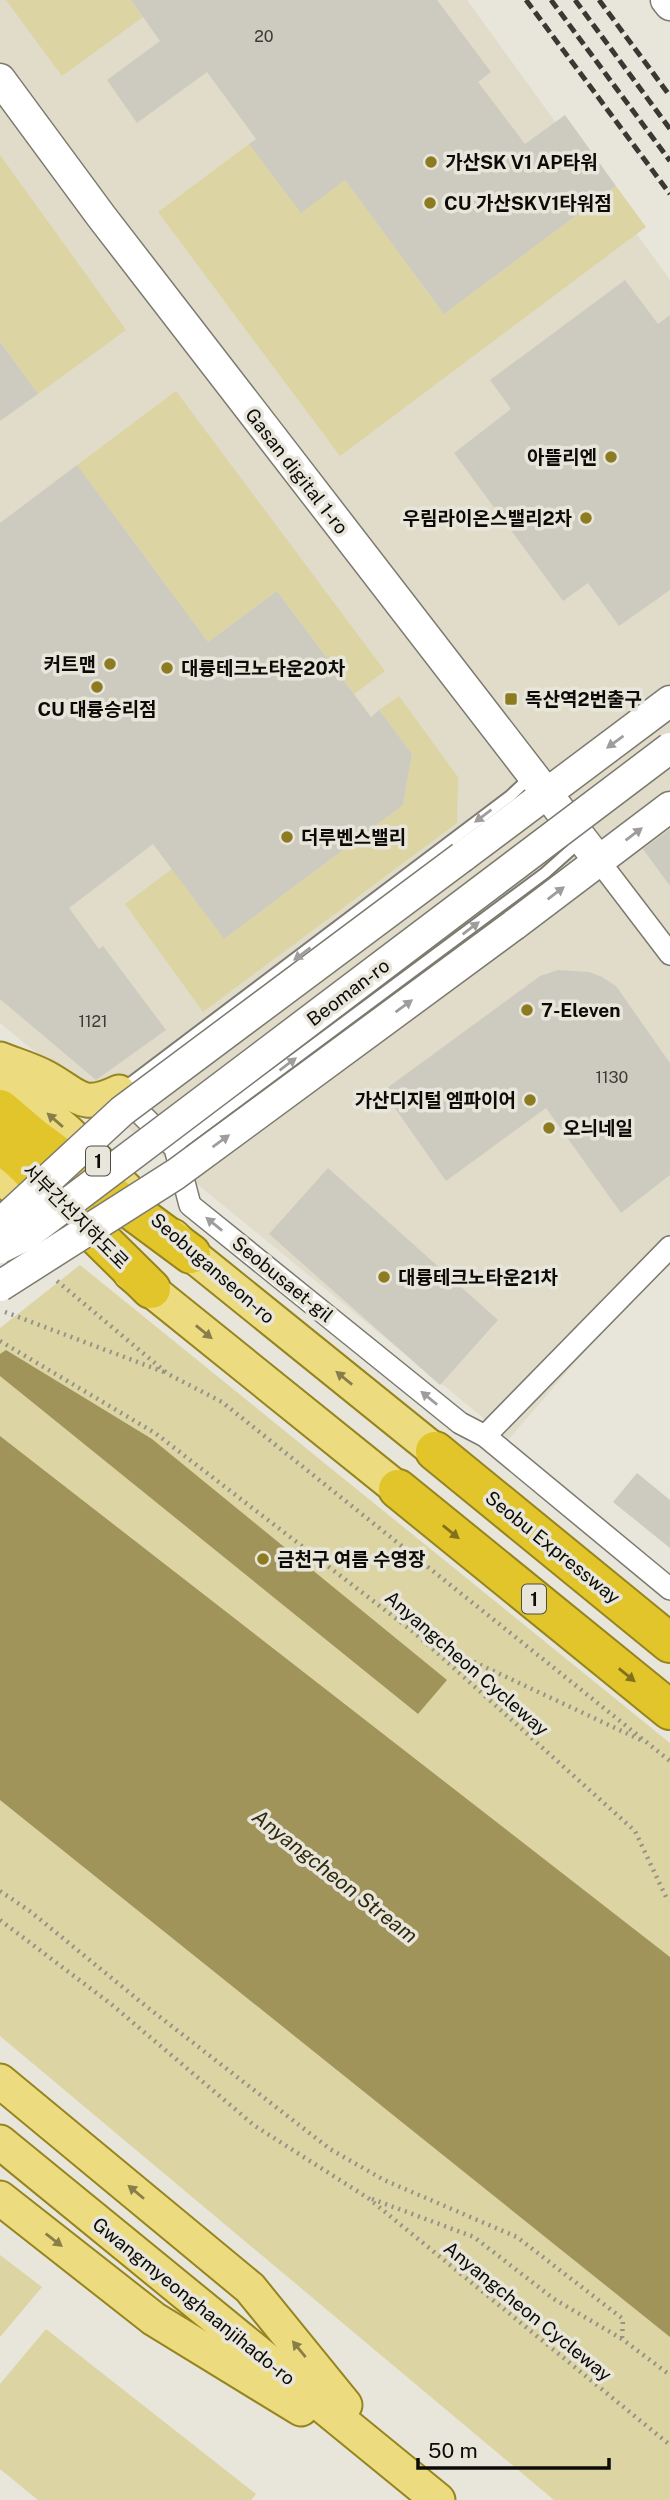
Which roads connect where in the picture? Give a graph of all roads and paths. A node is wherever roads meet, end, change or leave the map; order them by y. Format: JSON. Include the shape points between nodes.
{"nodes":[{"id":1,"x":666,"y":0,"type":"edge"},
{"id":2,"x":670,"y":5,"type":"edge"},
{"id":3,"x":0,"y":79,"type":"edge"},
{"id":4,"x":670,"y":701,"type":"edge"},
{"id":5,"x":670,"y":748,"type":"edge"},
{"id":6,"x":527,"y":769,"type":"junction"},
{"id":7,"x":546,"y":793,"type":"junction"},
{"id":8,"x":670,"y":807,"type":"edge"},
{"id":9,"x":523,"y":825,"type":"dead end"},
{"id":10,"x":577,"y":832,"type":"junction"},
{"id":11,"x":599,"y":861,"type":"junction"},
{"id":12,"x":670,"y":954,"type":"edge"},
{"id":13,"x":0,"y":1059,"type":"edge"},
{"id":14,"x":0,"y":1074,"type":"edge"},
{"id":15,"x":135,"y":1103,"type":"junction"},
{"id":16,"x":0,"y":1109,"type":"edge"},
{"id":17,"x":0,"y":1144,"type":"edge"},
{"id":18,"x":175,"y":1148,"type":"junction"},
{"id":19,"x":0,"y":1178,"type":"edge"},
{"id":20,"x":9,"y":1236,"type":"edge"},
{"id":21,"x":670,"y":1247,"type":"edge"},
{"id":22,"x":191,"y":1254,"type":"junction"},
{"id":23,"x":0,"y":1266,"type":"edge"},
{"id":24,"x":54,"y":1279,"type":"dead end"},
{"id":25,"x":0,"y":1286,"type":"edge"},
{"id":26,"x":151,"y":1289,"type":"junction"},
{"id":27,"x":0,"y":1310,"type":"edge"},
{"id":28,"x":0,"y":1341,"type":"edge"},
{"id":29,"x":168,"y":1374,"type":"junction"},
{"id":30,"x":485,"y":1436,"type":"junction"},
{"id":31,"x":435,"y":1451,"type":"joint"},
{"id":32,"x":398,"y":1489,"type":"joint"},
{"id":33,"x":670,"y":1590,"type":"edge"},
{"id":34,"x":416,"y":1634,"type":"junction"},
{"id":35,"x":670,"y":1643,"type":"edge"},
{"id":36,"x":670,"y":1710,"type":"edge"},
{"id":37,"x":652,"y":1745,"type":"junction"},
{"id":38,"x":670,"y":1761,"type":"edge"},
{"id":39,"x":0,"y":1891,"type":"edge"},
{"id":40,"x":670,"y":1900,"type":"edge"},
{"id":41,"x":0,"y":1920,"type":"edge"},
{"id":42,"x":0,"y":2081,"type":"edge"},
{"id":43,"x":0,"y":2142,"type":"edge"},
{"id":44,"x":0,"y":2198,"type":"edge"},
{"id":45,"x":368,"y":2198,"type":"junction"},
{"id":46,"x":622,"y":2339,"type":"junction"},
{"id":47,"x":670,"y":2375,"type":"edge"},
{"id":48,"x":670,"y":2445,"type":"edge"},
{"id":49,"x":388,"y":2459,"type":"junction"},
{"id":50,"x":438,"y":2500,"type":"edge"}],
"edges":[{"from":1,"to":2,"type":"main road"},
{"from":3,"to":6,"type":"main road","name":"Gasan digital 1-ro"},
{"from":4,"to":7,"type":"main road","one_way":true},
{"from":5,"to":20,"type":"main road","name":"Beoman-ro","bridge":true},
{"from":6,"to":7,"type":"main road","name":"Gasan digital 1-ro"},
{"from":6,"to":15,"type":"lane","one_way":true,"via":[[520,788]]},
{"from":7,"to":9,"type":"lane"},
{"from":7,"to":10,"type":"main road","name":"Gasan digital 1-ro"},
{"from":7,"to":20,"type":"main road","bridge":true,"via":[[122,1111]]},
{"from":11,"to":8,"type":"main road","one_way":true},
{"from":10,"to":11,"type":"main road","name":"Gasan digital 1-ro"},
{"from":18,"to":10,"type":"lane","one_way":true,"via":[[545,873],[573,848]]},
{"from":11,"to":12,"type":"street"},
{"from":25,"to":11,"type":"main road","one_way":true,"bridge":true,"via":[[176,1174]]},
{"from":13,"to":15,"type":"main road","via":[[47,1077],[80,1099]]},
{"from":22,"to":14,"type":"main road","name":"Seobuganseon-ro","number":"1","one_way":true,"via":[[67,1131]]},
{"from":15,"to":18,"type":"street"},
{"from":16,"to":22,"type":"highway","name":"서부간선지하도로"},
{"from":17,"to":26,"type":"highway","name":"서부간선지하도로"},
{"from":30,"to":18,"type":"street","name":"Seobusaet-gil","one_way":true,"via":[[460,1423],[190,1205]]},
{"from":19,"to":26,"type":"main road","number":"1"},
{"from":20,"to":23,"type":"main road","name":"Beoman-ro"},
{"from":21,"to":30,"type":"street"},
{"from":31,"to":22,"type":"main road","name":"Seobuganseon-ro","number":"1","one_way":true},
{"from":24,"to":29,"type":"path"},
{"from":26,"to":32,"type":"main road","number":"1","one_way":true},
{"from":27,"to":29,"type":"path"},
{"from":28,"to":34,"type":"path","name":"Anyangcheon Cycleway","via":[[155,1433]]},
{"from":29,"to":37,"type":"path","via":[[222,1402]]},
{"from":30,"to":33,"type":"street","name":"Seobusaet-gil"},
{"from":31,"to":35,"type":"highway","name":"Seobu Expressway","number":"1"},
{"from":32,"to":36,"type":"highway","number":"1","one_way":true},
{"from":34,"to":37,"type":"path"},
{"from":34,"to":40,"type":"path","name":"Anyangcheon Cycleway","via":[[635,1831]]},
{"from":37,"to":38,"type":"path"},
{"from":39,"to":46,"type":"path","via":[[330,2150],[384,2180],[517,2237],[623,2319]]},
{"from":41,"to":45,"type":"path","name":"Anyangcheon Cycleway","via":[[111,2004],[255,2126]]},
{"from":49,"to":42,"type":"main road","one_way":true,"via":[[250,2288]]},
{"from":43,"to":49,"type":"main road","name":"Gwangmyeonghaanjihado-ro"},
{"from":44,"to":49,"type":"main road","one_way":true,"via":[[154,2319]]},
{"from":45,"to":46,"type":"path","name":"Anyangcheon Cycleway","via":[[474,2237],[554,2299]]},
{"from":45,"to":48,"type":"path","name":"Anyangcheon Cycleway"},
{"from":46,"to":47,"type":"path","name":"Anyangcheon Cycleway"},
{"from":49,"to":50,"type":"main road"}]}
